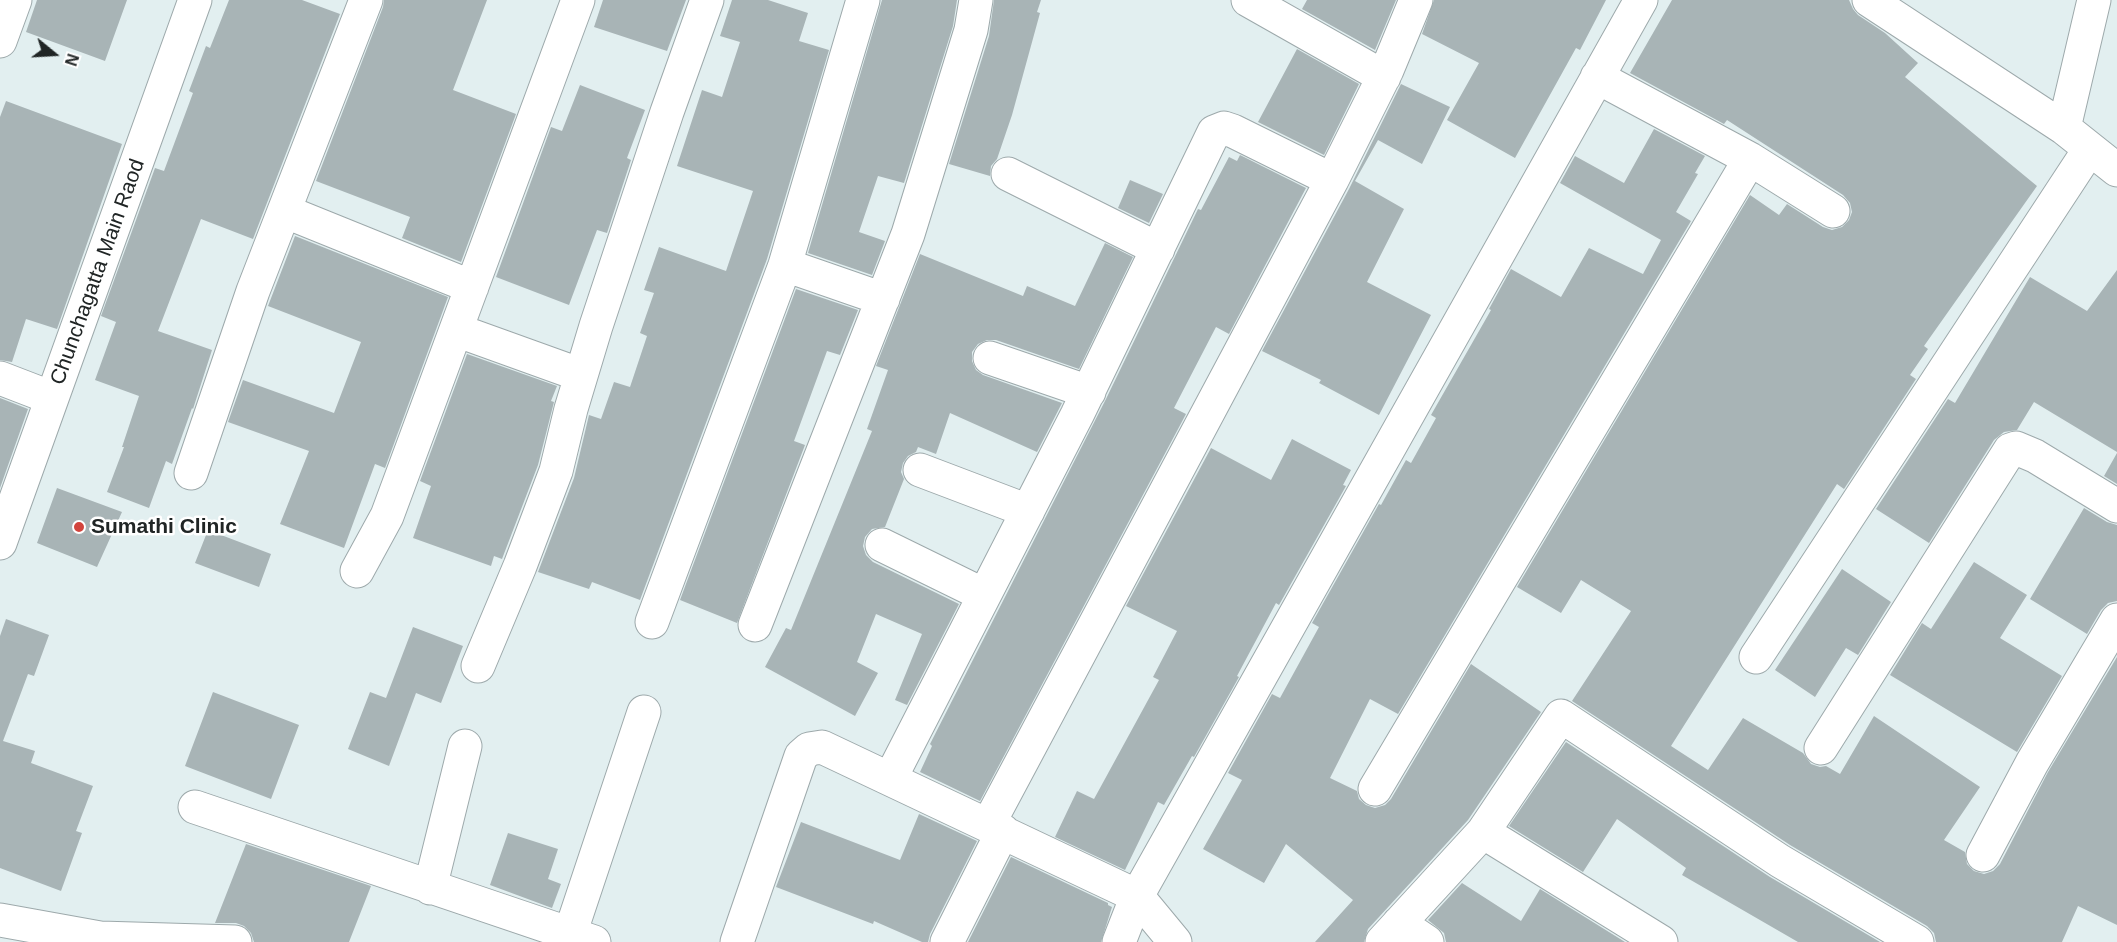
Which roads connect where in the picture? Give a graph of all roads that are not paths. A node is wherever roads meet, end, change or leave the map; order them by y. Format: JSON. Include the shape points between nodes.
{"nodes":[{"id":1,"x":15,"y":0,"type":"edge"},
{"id":2,"x":195,"y":0,"type":"edge"},
{"id":3,"x":366,"y":0,"type":"edge"},
{"id":4,"x":578,"y":0,"type":"edge"},
{"id":5,"x":707,"y":0,"type":"edge"},
{"id":6,"x":863,"y":0,"type":"edge"},
{"id":7,"x":975,"y":0,"type":"edge"},
{"id":8,"x":1248,"y":0,"type":"edge"},
{"id":9,"x":1416,"y":0,"type":"edge"},
{"id":10,"x":1641,"y":0,"type":"edge"},
{"id":11,"x":1869,"y":0,"type":"edge"},
{"id":12,"x":2094,"y":0,"type":"edge"},
{"id":13,"x":0,"y":41,"type":"edge"},
{"id":14,"x":1384,"y":77,"type":"junction"},
{"id":15,"x":1597,"y":77,"type":"junction"},
{"id":16,"x":2064,"y":128,"type":"junction"},
{"id":17,"x":2089,"y":150,"type":"junction"},
{"id":18,"x":1750,"y":159,"type":"junction"},
{"id":19,"x":2117,"y":170,"type":"edge"},
{"id":20,"x":1008,"y":174,"type":"dead end"},
{"id":21,"x":1332,"y":180,"type":"junction"},
{"id":22,"x":1833,"y":211,"type":"dead end"},
{"id":23,"x":284,"y":212,"type":"junction"},
{"id":24,"x":1158,"y":249,"type":"junction"},
{"id":25,"x":785,"y":265,"type":"junction"},
{"id":26,"x":471,"y":287,"type":"junction"},
{"id":27,"x":883,"y":299,"type":"junction"},
{"id":28,"x":456,"y":330,"type":"junction"},
{"id":29,"x":990,"y":358,"type":"dead end"},
{"id":30,"x":581,"y":375,"type":"junction"},
{"id":31,"x":0,"y":378,"type":"edge"},
{"id":32,"x":1089,"y":392,"type":"junction"},
{"id":33,"x":52,"y":398,"type":"junction"},
{"id":34,"x":920,"y":470,"type":"dead end"},
{"id":35,"x":192,"y":473,"type":"dead end"},
{"id":36,"x":2117,"y":506,"type":"edge"},
{"id":37,"x":1028,"y":511,"type":"junction"},
{"id":38,"x":0,"y":542,"type":"edge"},
{"id":39,"x":882,"y":545,"type":"dead end"},
{"id":40,"x":357,"y":571,"type":"dead end"},
{"id":41,"x":984,"y":595,"type":"junction"},
{"id":42,"x":2117,"y":620,"type":"edge"},
{"id":43,"x":652,"y":622,"type":"dead end"},
{"id":44,"x":755,"y":625,"type":"dead end"},
{"id":45,"x":1756,"y":657,"type":"dead end"},
{"id":46,"x":478,"y":666,"type":"dead end"},
{"id":47,"x":644,"y":712,"type":"dead end"},
{"id":48,"x":465,"y":746,"type":"dead end"},
{"id":49,"x":1821,"y":748,"type":"dead end"},
{"id":50,"x":890,"y":779,"type":"junction"},
{"id":51,"x":1375,"y":789,"type":"dead end"},
{"id":52,"x":195,"y":807,"type":"dead end"},
{"id":53,"x":995,"y":828,"type":"junction"},
{"id":54,"x":1483,"y":832,"type":"junction"},
{"id":55,"x":1983,"y":855,"type":"dead end"},
{"id":56,"x":430,"y":888,"type":"junction"},
{"id":57,"x":1137,"y":896,"type":"junction"},
{"id":58,"x":0,"y":920,"type":"edge"},
{"id":59,"x":1390,"y":932,"type":"edge"},
{"id":60,"x":582,"y":938,"type":"edge"},
{"id":61,"x":235,"y":942,"type":"edge"},
{"id":62,"x":737,"y":942,"type":"edge"},
{"id":63,"x":947,"y":942,"type":"edge"},
{"id":64,"x":1119,"y":942,"type":"edge"},
{"id":65,"x":1175,"y":942,"type":"edge"},
{"id":66,"x":1427,"y":942,"type":"edge"},
{"id":67,"x":1661,"y":942,"type":"edge"},
{"id":68,"x":1917,"y":942,"type":"edge"}],
"edges":[{"from":1,"to":13,"type":"street"},
{"from":2,"to":33,"type":"street","name":"Chunchagatta Main Raod"},
{"from":3,"to":23,"type":"street"},
{"from":4,"to":26,"type":"street"},
{"from":5,"to":30,"type":"street"},
{"from":6,"to":25,"type":"street"},
{"from":7,"to":27,"type":"street","via":[[971,30],[908,234]]},
{"from":8,"to":14,"type":"street"},
{"from":9,"to":14,"type":"street"},
{"from":10,"to":15,"type":"street"},
{"from":11,"to":16,"type":"street"},
{"from":12,"to":16,"type":"street"},
{"from":14,"to":21,"type":"street"},
{"from":15,"to":18,"type":"street"},
{"from":15,"to":57,"type":"street"},
{"from":16,"to":17,"type":"street"},
{"from":17,"to":19,"type":"street"},
{"from":17,"to":45,"type":"street"},
{"from":18,"to":22,"type":"street"},
{"from":18,"to":51,"type":"street"},
{"from":20,"to":24,"type":"street"},
{"from":21,"to":24,"type":"street","via":[[1233,131],[1214,132]]},
{"from":21,"to":53,"type":"street"},
{"from":23,"to":26,"type":"street"},
{"from":23,"to":35,"type":"street"},
{"from":24,"to":32,"type":"street"},
{"from":25,"to":27,"type":"street"},
{"from":25,"to":43,"type":"street"},
{"from":26,"to":28,"type":"street"},
{"from":27,"to":44,"type":"street"},
{"from":28,"to":30,"type":"street"},
{"from":28,"to":40,"type":"street","via":[[387,516]]},
{"from":29,"to":32,"type":"street"},
{"from":30,"to":46,"type":"street","via":[[556,471]]},
{"from":31,"to":33,"type":"street"},
{"from":32,"to":37,"type":"street"},
{"from":33,"to":38,"type":"street","name":"Chunchagatta Main Raod"},
{"from":34,"to":37,"type":"street"},
{"from":36,"to":49,"type":"street","via":[[2035,456],[2016,448],[2010,450]]},
{"from":37,"to":41,"type":"street"},
{"from":39,"to":41,"type":"street"},
{"from":41,"to":50,"type":"street"},
{"from":42,"to":55,"type":"street","via":[[2032,763]]},
{"from":47,"to":60,"type":"street"},
{"from":48,"to":56,"type":"street"},
{"from":50,"to":53,"type":"street"},
{"from":50,"to":62,"type":"street","via":[[822,747],[809,749],[801,756]]},
{"from":52,"to":56,"type":"street"},
{"from":53,"to":57,"type":"street"},
{"from":53,"to":63,"type":"street"},
{"from":54,"to":59,"type":"street"},
{"from":54,"to":67,"type":"street"},
{"from":54,"to":68,"type":"street","via":[[1561,716],[1780,861]]},
{"from":56,"to":60,"type":"street"},
{"from":57,"to":64,"type":"street"},
{"from":57,"to":65,"type":"street"},
{"from":58,"to":61,"type":"street","via":[[100,939]]},
{"from":59,"to":66,"type":"street"}]}
